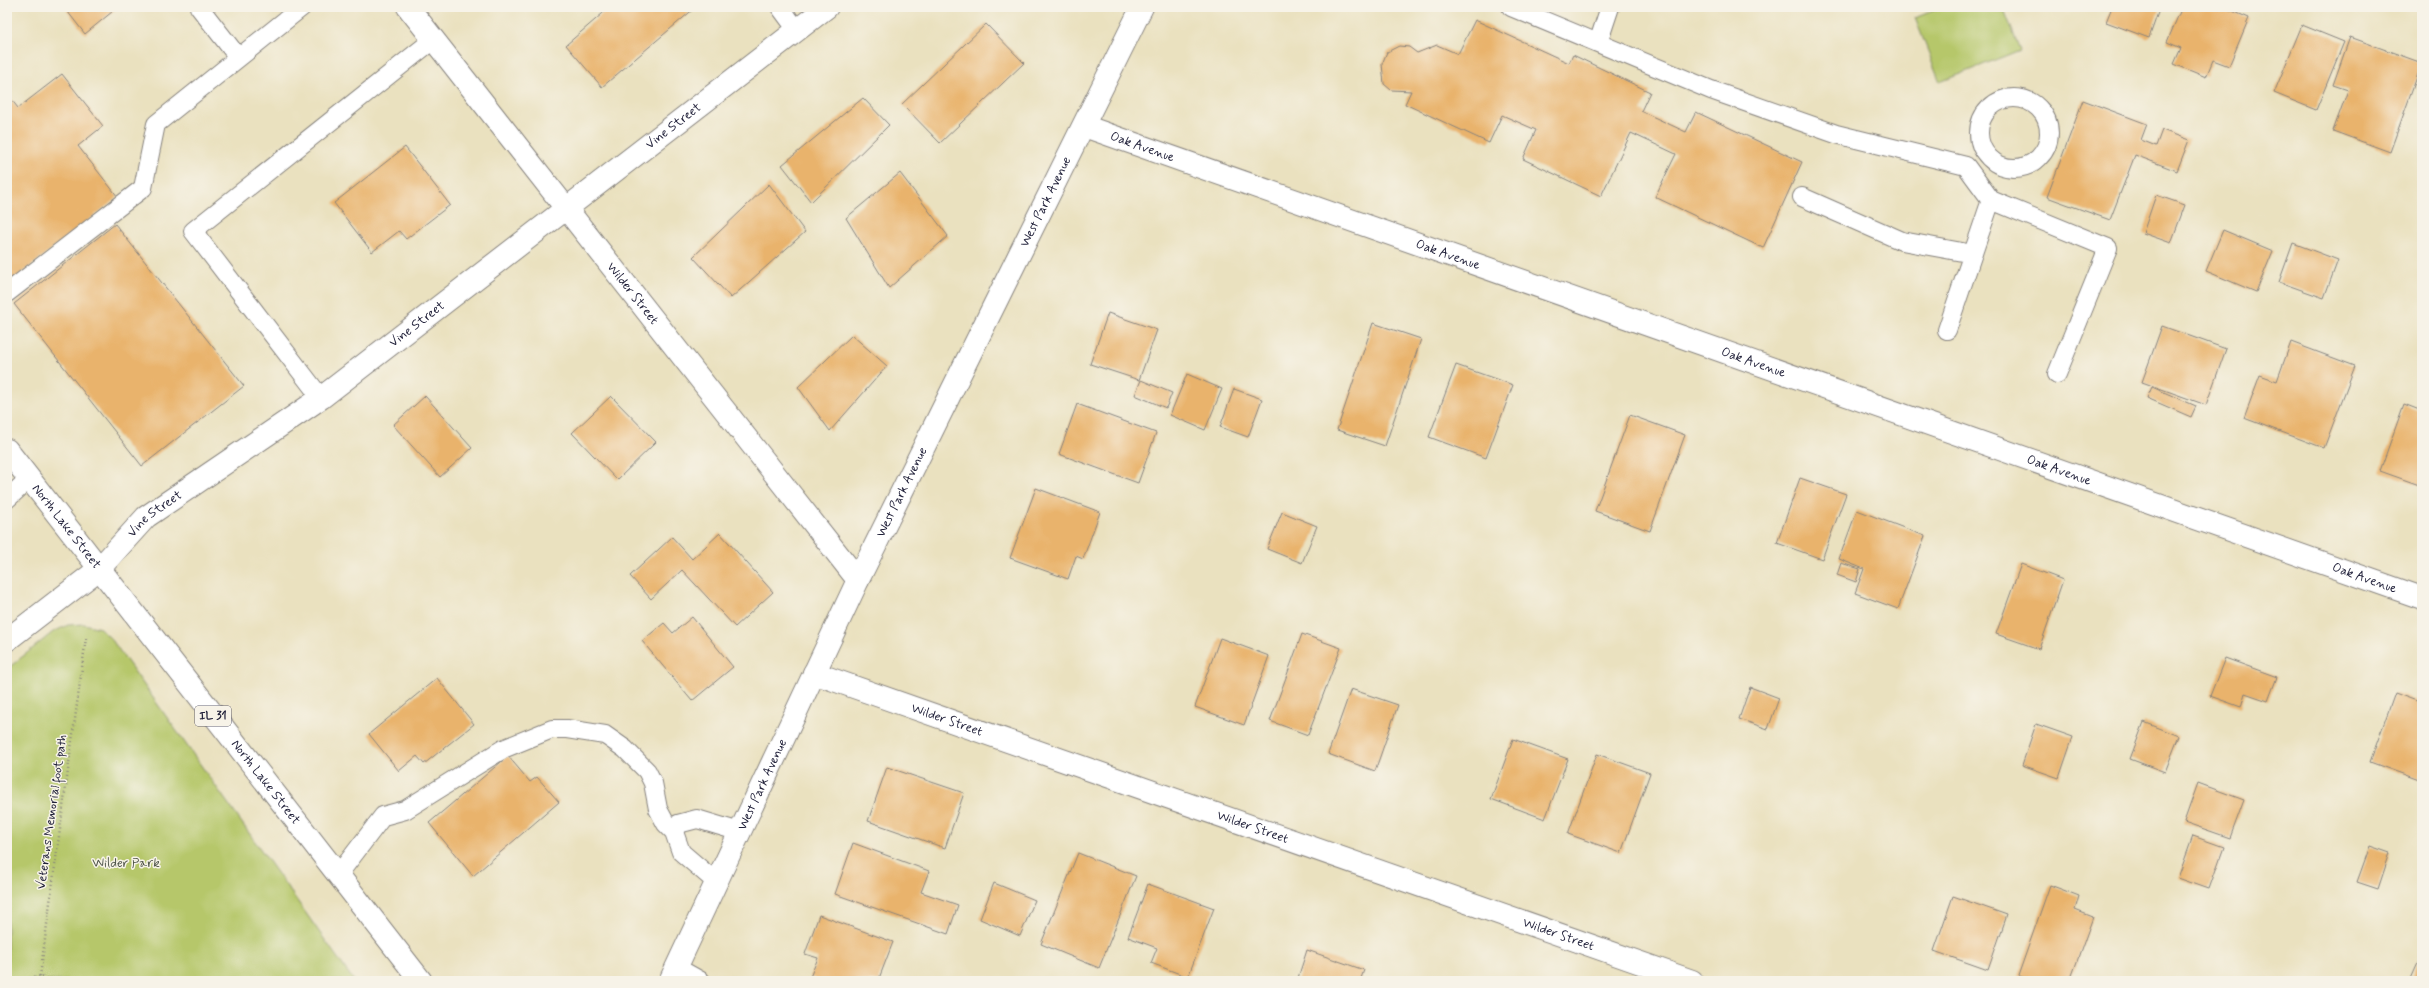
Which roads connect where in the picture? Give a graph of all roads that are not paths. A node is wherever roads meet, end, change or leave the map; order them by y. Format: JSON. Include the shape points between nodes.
{"nodes":[{"id":1,"x":199,"y":7,"type":"edge"},
{"id":2,"x":302,"y":7,"type":"edge"},
{"id":3,"x":408,"y":7,"type":"edge"},
{"id":4,"x":780,"y":7,"type":"edge"},
{"id":5,"x":827,"y":7,"type":"edge"},
{"id":6,"x":1142,"y":7,"type":"edge"},
{"id":7,"x":1511,"y":7,"type":"edge"},
{"id":8,"x":1610,"y":7,"type":"edge"},
{"id":9,"x":797,"y":30,"type":"junction"},
{"id":10,"x":434,"y":39,"type":"junction"},
{"id":11,"x":1598,"y":43,"type":"junction"},
{"id":12,"x":238,"y":57,"type":"junction"},
{"id":13,"x":1084,"y":126,"type":"junction"},
{"id":14,"x":1986,"y":155,"type":"dead end"},
{"id":15,"x":1966,"y":166,"type":"junction"},
{"id":16,"x":1802,"y":197,"type":"dead end"},
{"id":17,"x":1992,"y":200,"type":"junction"},
{"id":18,"x":566,"y":208,"type":"junction"},
{"id":19,"x":1973,"y":254,"type":"junction"},
{"id":20,"x":7,"y":293,"type":"edge"},
{"id":21,"x":1947,"y":330,"type":"dead end"},
{"id":22,"x":2057,"y":374,"type":"dead end"},
{"id":23,"x":321,"y":398,"type":"junction"},
{"id":24,"x":7,"y":450,"type":"edge"},
{"id":25,"x":29,"y":479,"type":"junction"},
{"id":26,"x":7,"y":499,"type":"edge"},
{"id":27,"x":99,"y":569,"type":"junction"},
{"id":28,"x":858,"y":580,"type":"junction"},
{"id":29,"x":2422,"y":598,"type":"edge"},
{"id":30,"x":7,"y":640,"type":"edge"},
{"id":31,"x":814,"y":673,"type":"junction"},
{"id":32,"x":674,"y":832,"type":"junction"},
{"id":33,"x":740,"y":832,"type":"junction"},
{"id":34,"x":338,"y":875,"type":"junction"},
{"id":35,"x":716,"y":882,"type":"junction"},
{"id":36,"x":673,"y":974,"type":"edge"},
{"id":37,"x":421,"y":981,"type":"edge"},
{"id":38,"x":701,"y":981,"type":"edge"},
{"id":39,"x":1692,"y":981,"type":"edge"}],
"edges":[{"from":1,"to":12,"type":"lane"},
{"from":2,"to":12,"type":"lane"},
{"from":3,"to":10,"type":"street","name":"Wilder Street"},
{"from":4,"to":9,"type":"lane"},
{"from":5,"to":9,"type":"street","name":"Vine Street"},
{"from":6,"to":13,"type":"street","name":"West Park Avenue"},
{"from":7,"to":11,"type":"lane"},
{"from":8,"to":11,"type":"lane"},
{"from":9,"to":18,"type":"street","name":"Vine Street"},
{"from":10,"to":18,"type":"street","name":"Wilder Street"},
{"from":10,"to":23,"type":"lane","via":[[194,231]]},
{"from":11,"to":15,"type":"lane","via":[[1711,90],[1836,134]]},
{"from":12,"to":20,"type":"lane","via":[[156,124],[143,188]]},
{"from":13,"to":28,"type":"street","name":"West Park Avenue"},
{"from":13,"to":29,"type":"street","name":"Oak Avenue"},
{"from":14,"to":15,"type":"lane"},
{"from":15,"to":17,"type":"lane"},
{"from":16,"to":19,"type":"lane","via":[[1902,241]]},
{"from":17,"to":19,"type":"lane"},
{"from":17,"to":22,"type":"lane","via":[[2108,248]]},
{"from":18,"to":23,"type":"street","name":"Vine Street"},
{"from":18,"to":28,"type":"street","name":"Wilder Street"},
{"from":19,"to":21,"type":"lane"},
{"from":23,"to":27,"type":"street","name":"Vine Street","via":[[146,517]]},
{"from":24,"to":25,"type":"street","name":"North Lake Street","number":"IL 31"},
{"from":25,"to":26,"type":"lane"},
{"from":25,"to":27,"type":"street","name":"North Lake Street","number":"IL 31"},
{"from":27,"to":30,"type":"street","name":"Vine Street"},
{"from":27,"to":34,"type":"street","name":"North Lake Street","number":"IL 31"},
{"from":28,"to":31,"type":"street","name":"West Park Avenue"},
{"from":31,"to":33,"type":"street","name":"West Park Avenue"},
{"from":31,"to":39,"type":"street","name":"Wilder Street"},
{"from":32,"to":33,"type":"lane","via":[[678,824],[697,819]]},
{"from":32,"to":34,"type":"lane","via":[[658,809],[656,791],[646,771],[625,749],[605,735],[585,730],[552,729],[503,749],[405,810],[383,816]]},
{"from":32,"to":35,"type":"lane","via":[[681,852]]},
{"from":33,"to":35,"type":"street","name":"West Park Avenue"},
{"from":34,"to":37,"type":"street","name":"North Lake Street","number":"IL 31"},
{"from":35,"to":36,"type":"street","name":"West Park Avenue"},
{"from":36,"to":38,"type":"lane"}]}
